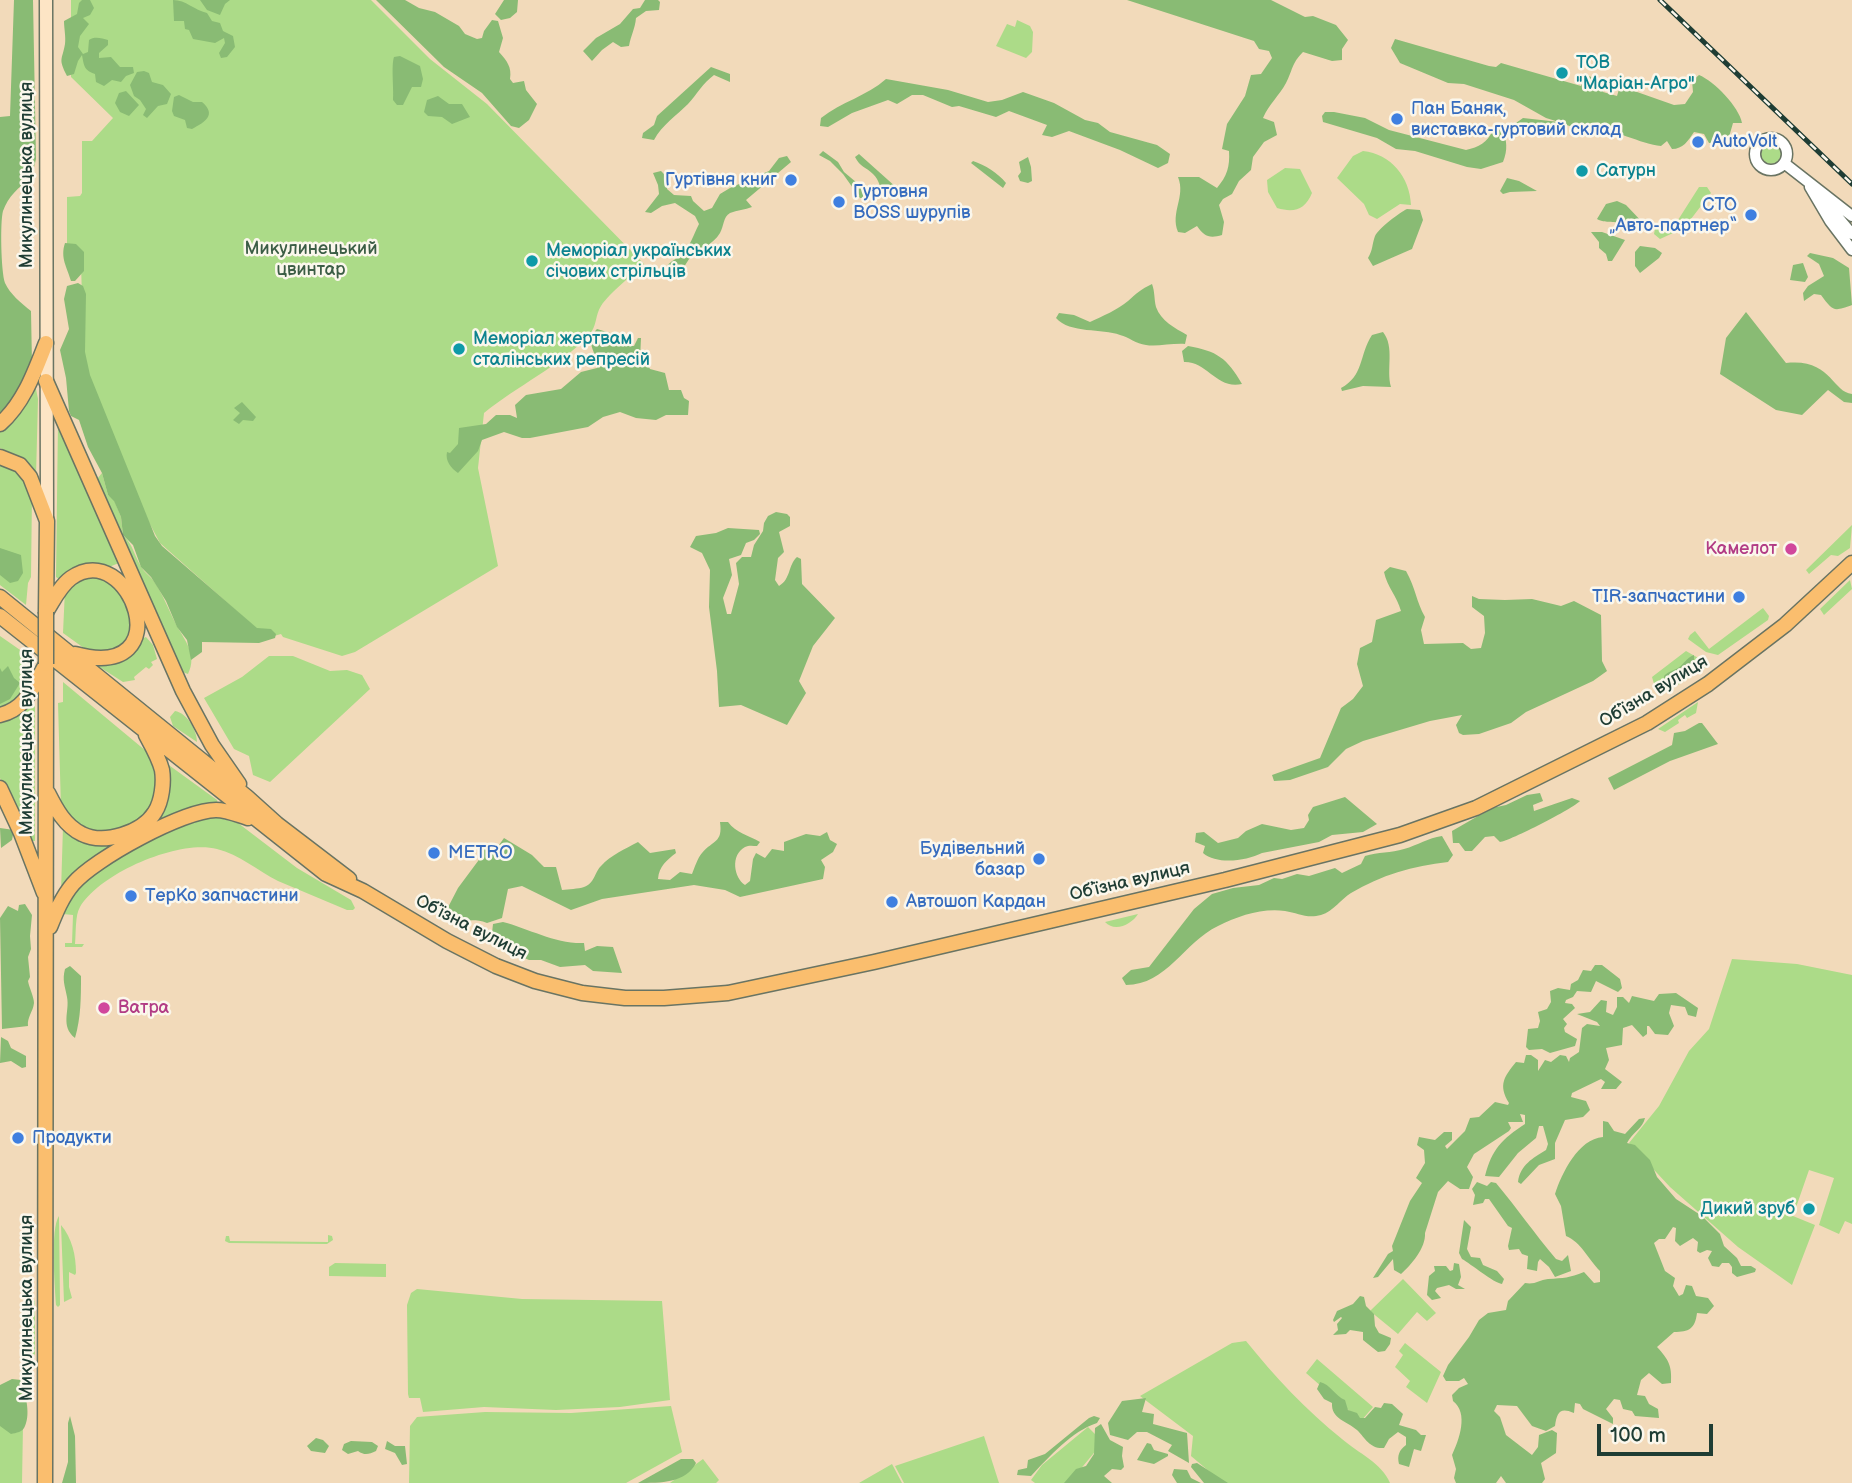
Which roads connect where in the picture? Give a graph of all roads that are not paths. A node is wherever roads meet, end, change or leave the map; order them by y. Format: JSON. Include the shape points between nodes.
{"nodes":[{"id":1,"x":46,"y":0,"type":"edge"},
{"id":2,"x":1784,"y":163,"type":"dead end"},
{"id":3,"x":1807,"y":181,"type":"junction"},
{"id":4,"x":1852,"y":216,"type":"edge"},
{"id":5,"x":1852,"y":234,"type":"edge"},
{"id":6,"x":1852,"y":250,"type":"edge"},
{"id":7,"x":46,"y":342,"type":"junction"},
{"id":8,"x":46,"y":381,"type":"junction"},
{"id":9,"x":0,"y":424,"type":"edge"},
{"id":10,"x":0,"y":457,"type":"edge"},
{"id":11,"x":47,"y":521,"type":"junction"},
{"id":12,"x":1852,"y":563,"type":"edge"},
{"id":13,"x":0,"y":597,"type":"edge"},
{"id":14,"x":46,"y":612,"type":"junction"},
{"id":15,"x":0,"y":616,"type":"edge"},
{"id":16,"x":0,"y":630,"type":"edge"},
{"id":17,"x":21,"y":632,"type":"junction"},
{"id":18,"x":69,"y":652,"type":"junction"},
{"id":19,"x":46,"y":664,"type":"junction"},
{"id":20,"x":0,"y":715,"type":"edge"},
{"id":21,"x":144,"y":731,"type":"junction"},
{"id":22,"x":0,"y":788,"type":"edge"},
{"id":23,"x":47,"y":790,"type":"junction"},
{"id":24,"x":250,"y":800,"type":"junction"},
{"id":25,"x":259,"y":823,"type":"junction"},
{"id":26,"x":363,"y":891,"type":"junction"},
{"id":27,"x":47,"y":901,"type":"junction"},
{"id":28,"x":47,"y":935,"type":"junction"},
{"id":29,"x":45,"y":1483,"type":"edge"}],
"edges":[{"from":1,"to":7,"type":"main road","name":"Микулинецька вулиця"},
{"from":2,"to":3,"type":"street"},
{"from":3,"to":4,"type":"street"},
{"from":3,"to":5,"type":"street"},
{"from":3,"to":6,"type":"street"},
{"from":7,"to":8,"type":"main road","name":"Микулинецька вулиця"},
{"from":7,"to":9,"type":"highway","via":[[29,383]]},
{"from":8,"to":11,"type":"main road","name":"Микулинецька вулиця"},
{"from":8,"to":24,"type":"highway","via":[[183,691],[212,745]]},
{"from":10,"to":11,"type":"highway","via":[[20,465],[30,477]]},
{"from":11,"to":14,"type":"highway","name":"Микулинецька вулиця"},
{"from":12,"to":26,"type":"highway","name":"Обʼїзна вулиця","via":[[1785,625],[1708,684],[1647,723],[1476,808],[1400,835],[1225,880],[865,964],[728,993],[603,996],[518,975],[446,941]]},
{"from":13,"to":18,"type":"highway"},
{"from":14,"to":18,"type":"highway","via":[[62,587],[80,572],[105,572],[129,593],[138,622],[135,638],[125,651],[99,659]]},
{"from":14,"to":19,"type":"highway","name":"Микулинецька вулиця","bridge":true},
{"from":15,"to":17,"type":"highway"},
{"from":16,"to":17,"type":"highway"},
{"from":17,"to":21,"type":"highway"},
{"from":18,"to":24,"type":"highway"},
{"from":19,"to":20,"type":"highway","via":[[23,703]]},
{"from":19,"to":23,"type":"highway","name":"Микулинецька вулиця"},
{"from":21,"to":23,"type":"highway","via":[[163,781],[160,803],[138,827],[111,838],[85,836],[61,816]]},
{"from":21,"to":25,"type":"highway"},
{"from":22,"to":27,"type":"highway"},
{"from":23,"to":27,"type":"highway","name":"Микулинецька вулиця"},
{"from":24,"to":26,"type":"highway"},
{"from":25,"to":26,"type":"highway","via":[[326,874]]},
{"from":25,"to":28,"type":"highway","via":[[213,810],[112,852],[74,883]]},
{"from":27,"to":28,"type":"highway","name":"Микулинецька вулиця"},
{"from":28,"to":29,"type":"highway","name":"Микулинецька вулиця"}]}
